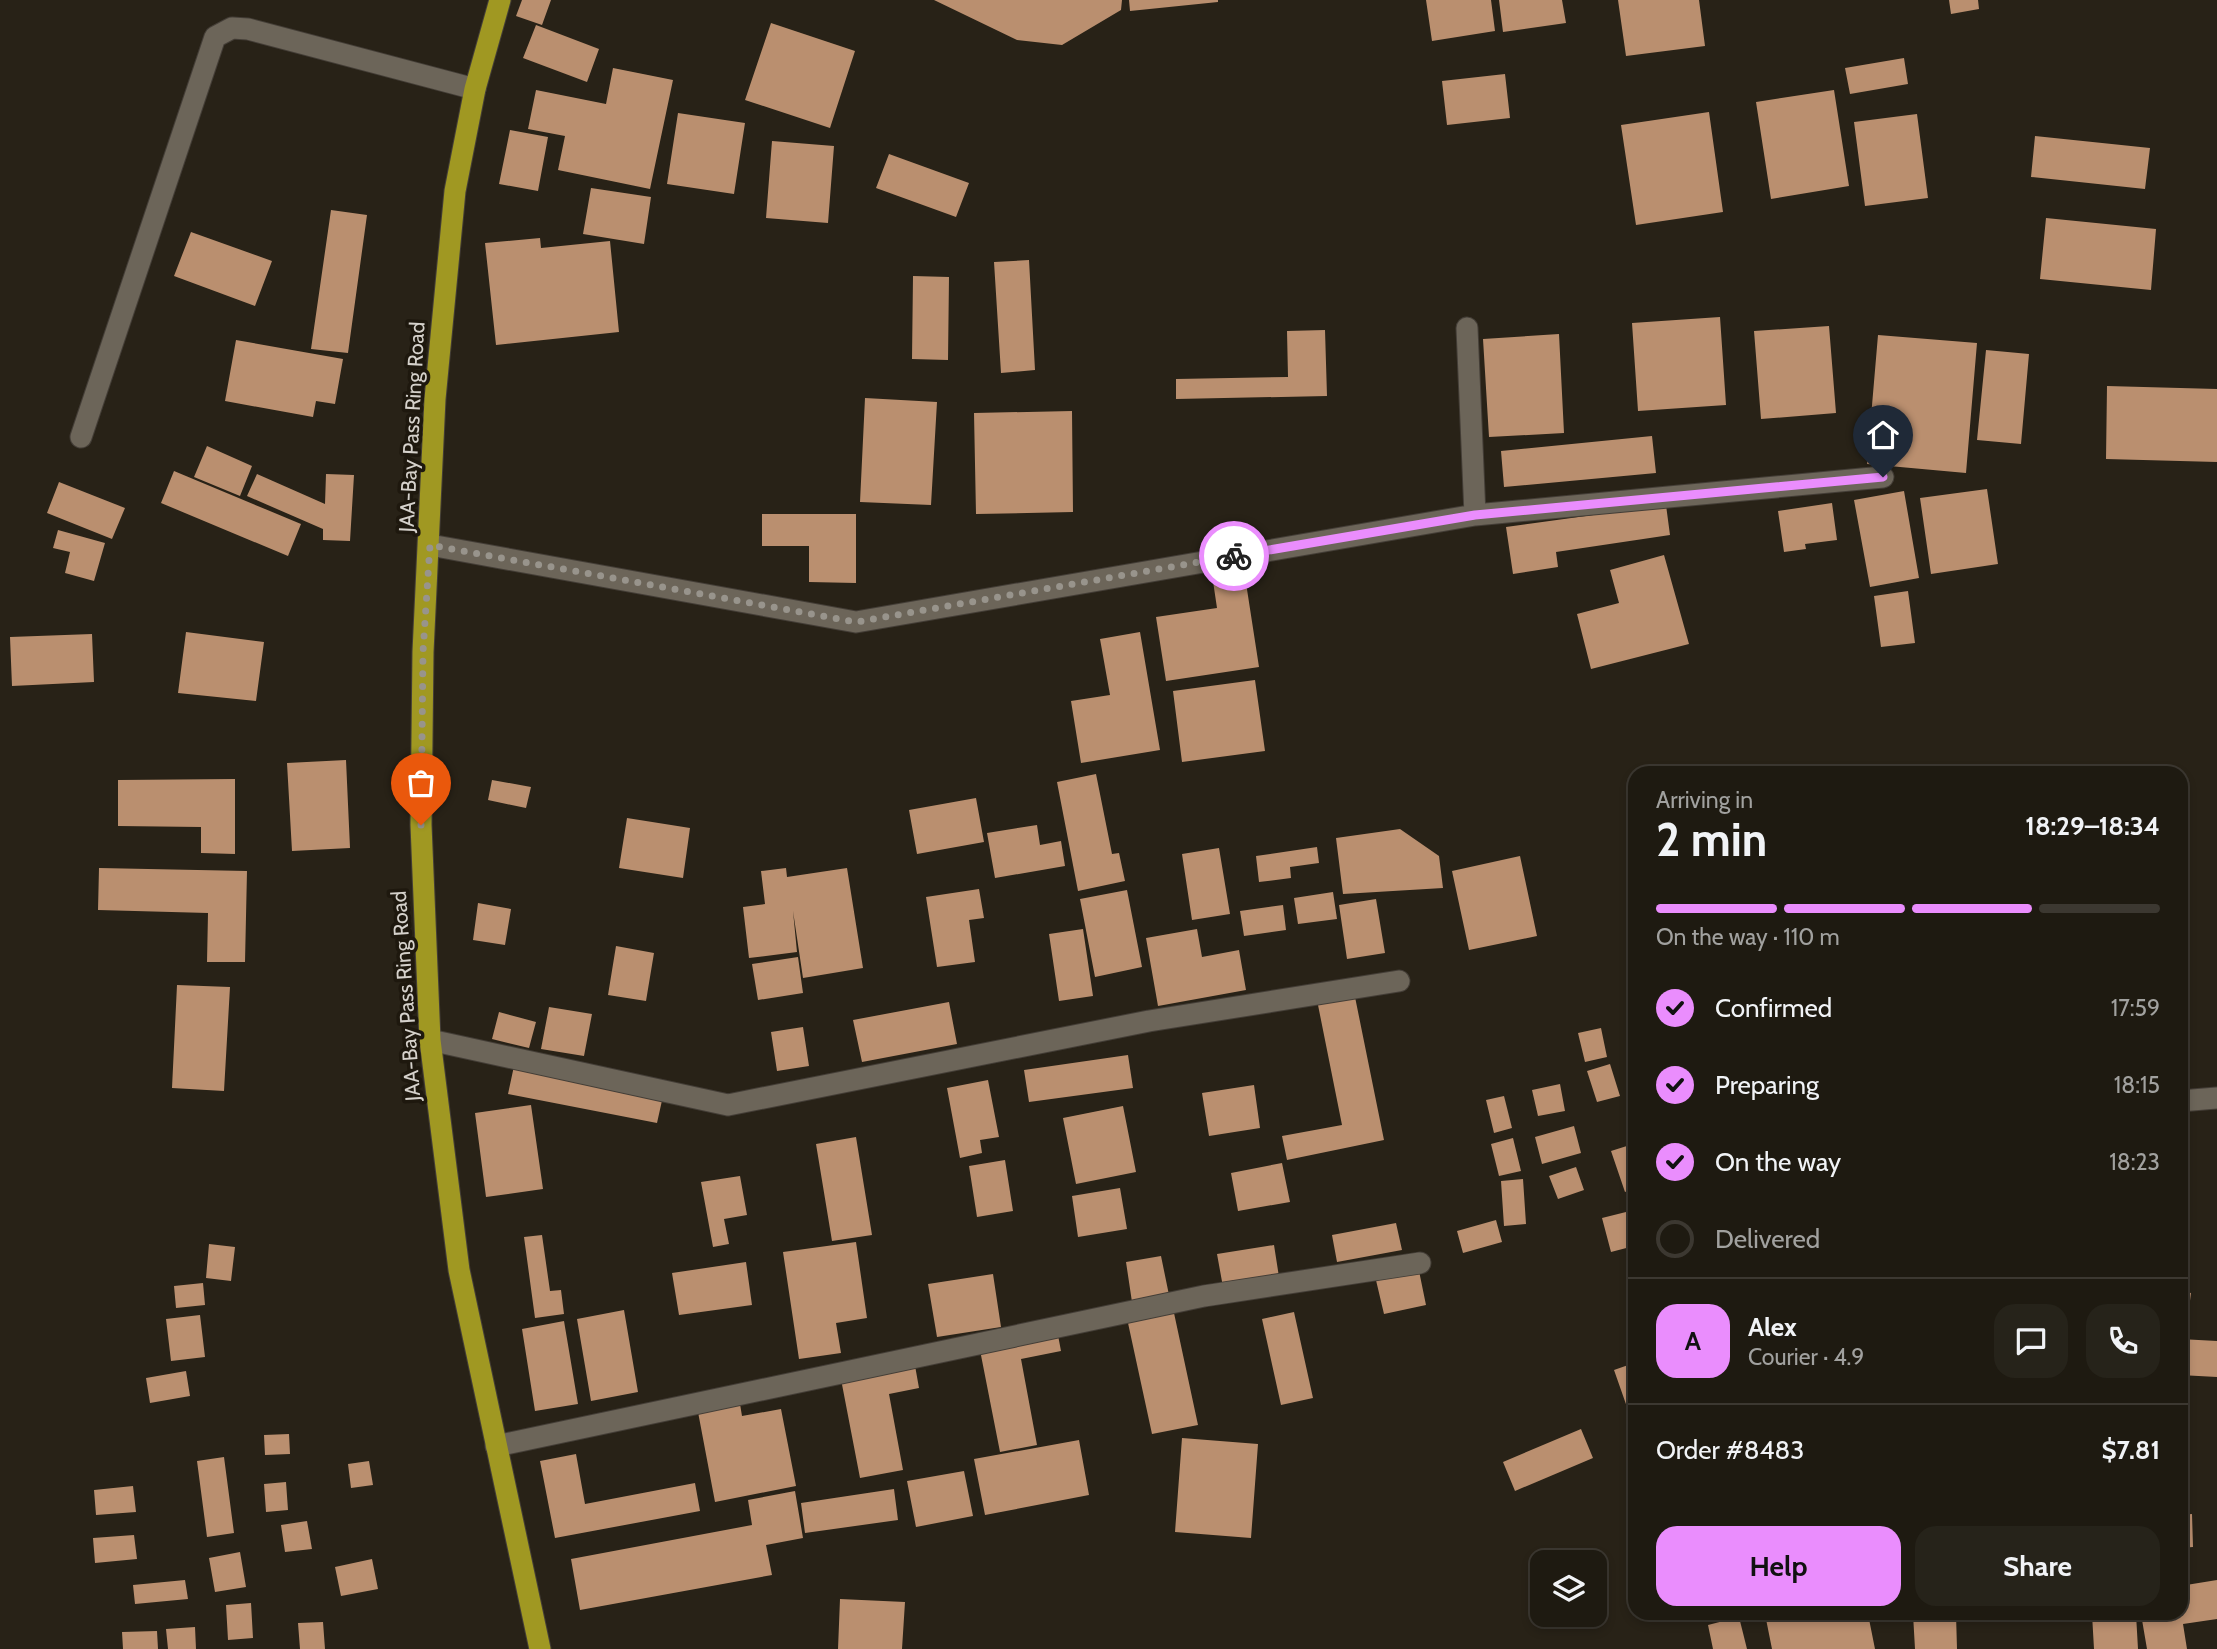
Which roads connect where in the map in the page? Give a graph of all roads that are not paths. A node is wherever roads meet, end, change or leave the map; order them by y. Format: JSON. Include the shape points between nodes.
{"nodes":[{"id":1,"x":500,"y":0,"type":"edge"},
{"id":2,"x":475,"y":89,"type":"junction"},
{"id":3,"x":1466,"y":328,"type":"dead end"},
{"id":4,"x":81,"y":437,"type":"dead end"},
{"id":5,"x":1883,"y":477,"type":"dead end"},
{"id":6,"x":1475,"y":515,"type":"junction"},
{"id":7,"x":430,"y":545,"type":"junction"},
{"id":8,"x":1399,"y":981,"type":"dead end"},
{"id":9,"x":429,"y":1040,"type":"junction"},
{"id":10,"x":2217,"y":1098,"type":"edge"},
{"id":11,"x":2188,"y":1100,"type":"edge"},
{"id":12,"x":1420,"y":1263,"type":"dead end"},
{"id":13,"x":496,"y":1446,"type":"junction"},
{"id":14,"x":540,"y":1649,"type":"edge"}],
"edges":[{"from":1,"to":2,"type":"highway","name":"JAA-Bay Pass Ring Road"},
{"from":2,"to":4,"type":"street","via":[[247,29],[232,29],[215,37]]},
{"from":2,"to":7,"type":"highway","name":"JAA-Bay Pass Ring Road","via":[[453,205],[435,399]]},
{"from":3,"to":6,"type":"street"},
{"from":5,"to":6,"type":"street"},
{"from":6,"to":7,"type":"street","via":[[856,622]]},
{"from":7,"to":9,"type":"highway","name":"JAA-Bay Pass Ring Road","via":[[421,812]]},
{"from":8,"to":9,"type":"street","via":[[1149,1021],[728,1105]]},
{"from":9,"to":13,"type":"highway","name":"JAA-Bay Pass Ring Road","via":[[459,1270]]},
{"from":10,"to":11,"type":"street"},
{"from":12,"to":13,"type":"street","via":[[1204,1296]]},
{"from":13,"to":14,"type":"highway","name":"JAA-Bay Pass Ring Road"}]}
